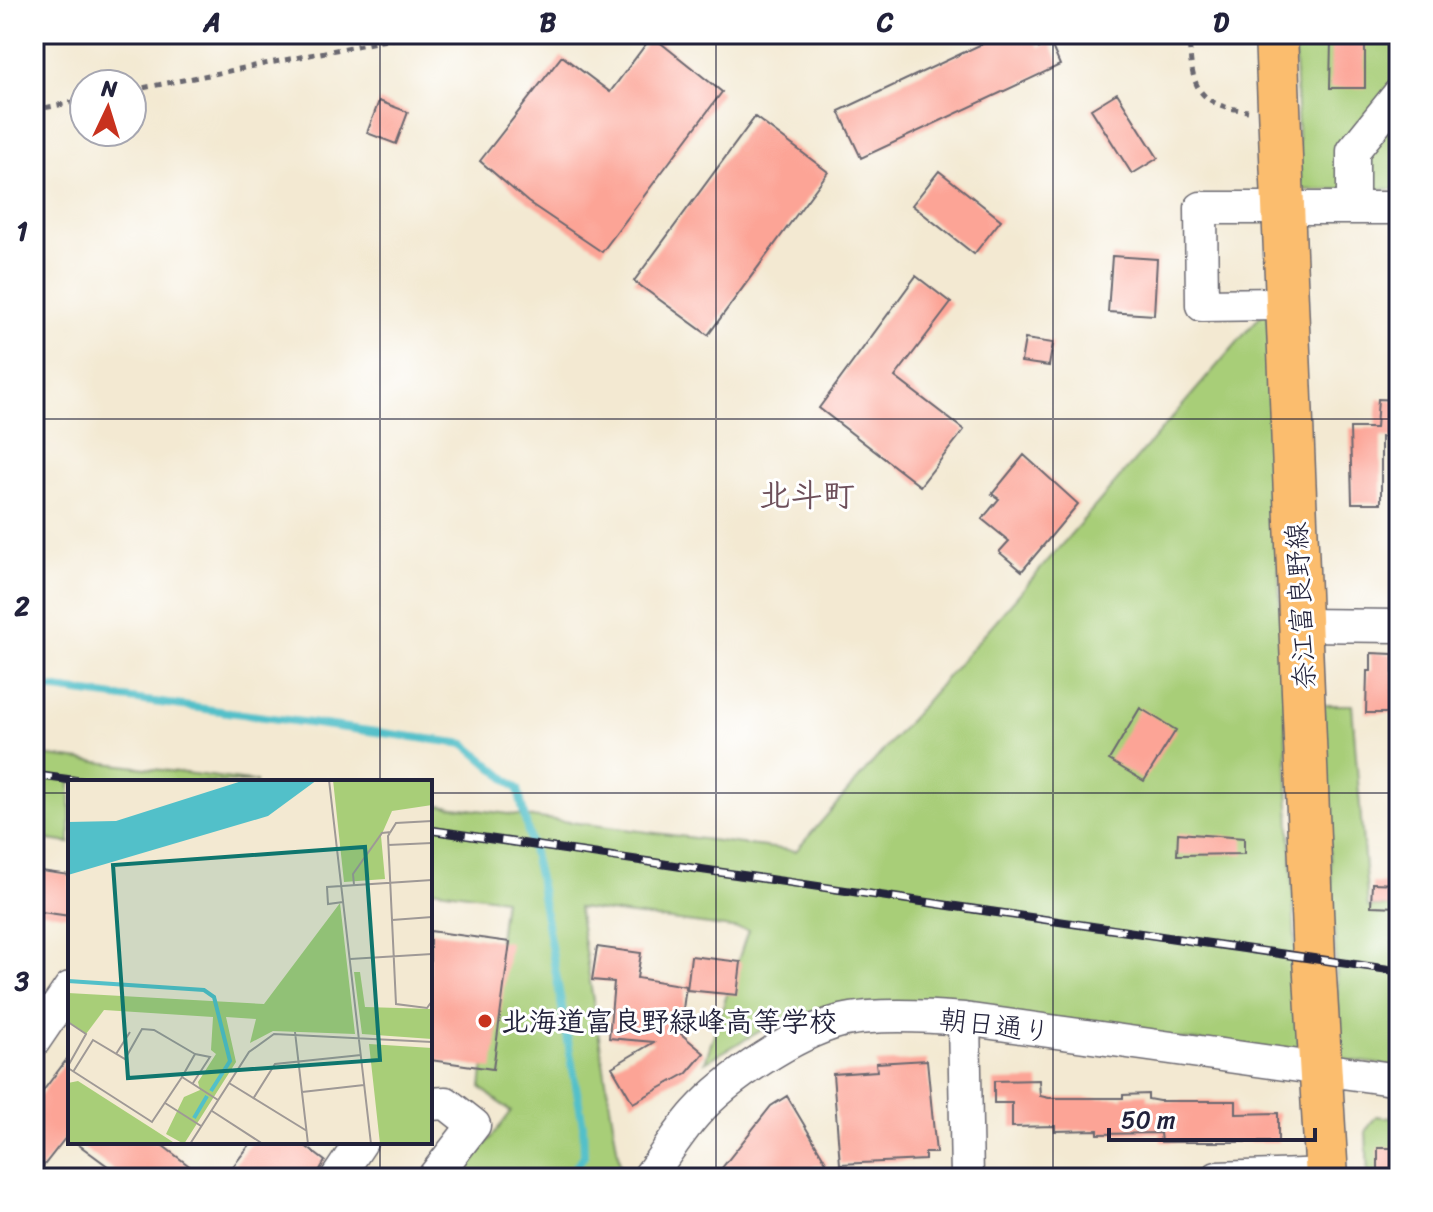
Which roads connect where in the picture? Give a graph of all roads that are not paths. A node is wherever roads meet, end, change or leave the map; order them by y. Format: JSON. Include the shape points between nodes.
{"nodes":[{"id":1,"x":1276,"y":34,"type":"edge"},
{"id":2,"x":1399,"y":94,"type":"edge"},
{"id":3,"x":1285,"y":208,"type":"junction"},
{"id":4,"x":1353,"y":208,"type":"junction"},
{"id":5,"x":1399,"y":208,"type":"edge"},
{"id":6,"x":1286,"y":304,"type":"junction"},
{"id":7,"x":1301,"y":625,"type":"junction"},
{"id":8,"x":1399,"y":626,"type":"edge"},
{"id":9,"x":68,"y":991,"type":"edge"},
{"id":10,"x":964,"y":1019,"type":"junction"},
{"id":11,"x":34,"y":1041,"type":"edge"},
{"id":12,"x":1322,"y":1069,"type":"junction"},
{"id":13,"x":1399,"y":1080,"type":"edge"},
{"id":14,"x":432,"y":1104,"type":"edge"},
{"id":15,"x":360,"y":1144,"type":"edge"},
{"id":16,"x":1327,"y":1176,"type":"edge"},
{"id":17,"x":337,"y":1178,"type":"edge"},
{"id":18,"x":433,"y":1178,"type":"edge"},
{"id":19,"x":648,"y":1178,"type":"edge"},
{"id":20,"x":967,"y":1178,"type":"edge"},
{"id":21,"x":1217,"y":1178,"type":"edge"}],
"edges":[{"from":1,"to":3,"type":"main road","name":"奈江富良野線"},
{"from":2,"to":4,"type":"street","via":[[1353,151]]},
{"from":3,"to":4,"type":"street"},
{"from":3,"to":6,"type":"main road","name":"奈江富良野線"},
{"from":3,"to":6,"type":"street","via":[[1201,208],[1201,291],[1202,305]]},
{"from":4,"to":5,"type":"street"},
{"from":6,"to":7,"type":"main road","name":"奈江富良野線"},
{"from":7,"to":8,"type":"street"},
{"from":7,"to":12,"type":"main road","name":"奈江富良野線"},
{"from":9,"to":11,"type":"street"},
{"from":10,"to":12,"type":"street","name":"朝日通り"},
{"from":10,"to":19,"type":"street","name":"朝日通り","via":[[841,1021],[789,1044],[697,1112]]},
{"from":10,"to":20,"type":"street"},
{"from":12,"to":13,"type":"street","name":"朝日通り"},
{"from":12,"to":16,"type":"main road","name":"奈江富良野線"},
{"from":14,"to":18,"type":"street","via":[[446,1103],[474,1125]]},
{"from":15,"to":17,"type":"street"},
{"from":16,"to":21,"type":"street"}]}
